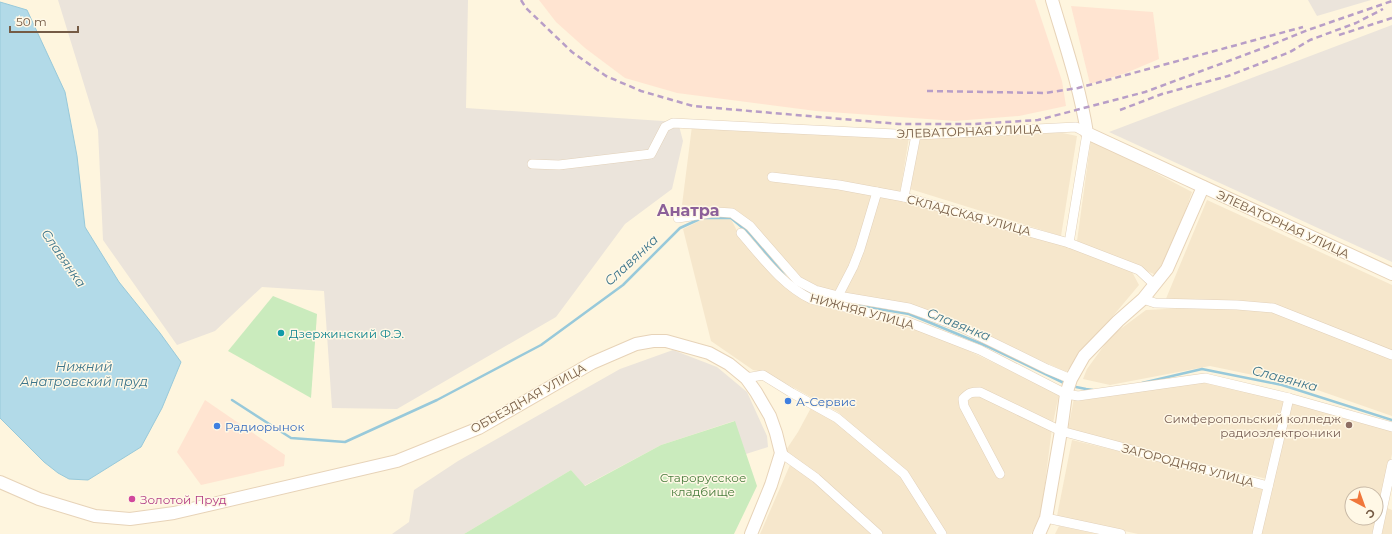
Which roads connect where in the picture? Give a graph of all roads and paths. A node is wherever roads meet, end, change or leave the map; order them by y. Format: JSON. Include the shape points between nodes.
{"nodes":[{"id":1,"x":1052,"y":0,"type":"edge"},
{"id":2,"x":1087,"y":133,"type":"junction"},
{"id":3,"x":916,"y":135,"type":"junction"},
{"id":4,"x":532,"y":164,"type":"dead end"},
{"id":5,"x":772,"y":177,"type":"dead end"},
{"id":6,"x":1203,"y":187,"type":"junction"},
{"id":7,"x":877,"y":192,"type":"junction"},
{"id":8,"x":904,"y":197,"type":"junction"},
{"id":9,"x":678,"y":218,"type":"dead end"},
{"id":10,"x":741,"y":234,"type":"dead end"},
{"id":11,"x":1069,"y":243,"type":"junction"},
{"id":12,"x":1392,"y":274,"type":"edge"},
{"id":13,"x":1155,"y":285,"type":"junction"},
{"id":14,"x":838,"y":296,"type":"junction"},
{"id":15,"x":1143,"y":298,"type":"junction"},
{"id":16,"x":1392,"y":355,"type":"edge"},
{"id":17,"x":746,"y":378,"type":"junction"},
{"id":18,"x":1071,"y":379,"type":"junction"},
{"id":19,"x":1066,"y":394,"type":"junction"},
{"id":20,"x":1289,"y":398,"type":"junction"},
{"id":21,"x":1392,"y":427,"type":"edge"},
{"id":22,"x":1061,"y":431,"type":"junction"},
{"id":23,"x":781,"y":453,"type":"junction"},
{"id":24,"x":1392,"y":464,"type":"edge"},
{"id":25,"x":1000,"y":474,"type":"dead end"},
{"id":26,"x":0,"y":482,"type":"edge"},
{"id":27,"x":1268,"y":486,"type":"junction"},
{"id":28,"x":1388,"y":506,"type":"edge"},
{"id":29,"x":1046,"y":518,"type":"junction"},
{"id":30,"x":751,"y":534,"type":"edge"},
{"id":31,"x":878,"y":534,"type":"edge"},
{"id":32,"x":942,"y":534,"type":"edge"},
{"id":33,"x":1039,"y":534,"type":"edge"},
{"id":34,"x":1121,"y":534,"type":"edge"},
{"id":35,"x":1257,"y":534,"type":"edge"},
{"id":36,"x":1378,"y":534,"type":"edge"}],
"edges":[{"from":1,"to":2,"type":"main road","via":[[1078,88]]},
{"from":2,"to":3,"type":"street","name":"ЭЛЕВАТОРНАЯ УЛИЦА","via":[[1076,127]]},
{"from":2,"to":6,"type":"main road","name":"ЭЛЕВАТОРНАЯ УЛИЦА"},
{"from":2,"to":11,"type":"street"},
{"from":3,"to":4,"type":"street","name":"ЭЛЕВАТОРНАЯ УЛИЦА","via":[[674,123],[665,127],[652,154],[559,165]]},
{"from":3,"to":8,"type":"street"},
{"from":5,"to":7,"type":"street","name":"СКЛАДСКАЯ УЛИЦА"},
{"from":6,"to":12,"type":"main road","name":"ЭЛЕВАТОРНАЯ УЛИЦА"},
{"from":6,"to":13,"type":"main road","via":[[1167,269]]},
{"from":7,"to":8,"type":"street","name":"СКЛАДСКАЯ УЛИЦА"},
{"from":7,"to":14,"type":"street","via":[[860,249]]},
{"from":8,"to":11,"type":"street","name":"СКЛАДСКАЯ УЛИЦА"},
{"from":9,"to":14,"type":"street","name":"НИЖНЯЯ УЛИЦА","via":[[716,212],[732,213],[750,226],[798,281],[815,290]]},
{"from":10,"to":19,"type":"street","name":"НИЖНЯЯ УЛИЦА","via":[[788,286],[802,295],[908,322],[980,350]]},
{"from":11,"to":13,"type":"street","name":"СКЛАДСКАЯ УЛИЦА","via":[[1139,270]]},
{"from":13,"to":15,"type":"main road"},
{"from":14,"to":18,"type":"street","name":"НИЖНЯЯ УЛИЦА","via":[[909,308],[961,327]]},
{"from":15,"to":16,"type":"street","via":[[1155,303],[1273,308]]},
{"from":15,"to":18,"type":"main road","via":[[1084,356]]},
{"from":17,"to":23,"type":"main road","name":"ОБЪЕЗДНАЯ УЛИЦА","via":[[770,416]]},
{"from":17,"to":26,"type":"main road","name":"ОБЪЕЗДНАЯ УЛИЦА","via":[[729,364],[709,353],[666,342],[636,344],[592,363],[479,428],[397,461],[174,513],[130,519],[95,516],[39,499]]},
{"from":17,"to":32,"type":"street","via":[[763,375],[837,418],[904,474]]},
{"from":18,"to":19,"type":"main road"},
{"from":19,"to":20,"type":"street","via":[[1078,396],[1205,378]]},
{"from":19,"to":22,"type":"main road"},
{"from":20,"to":21,"type":"street"},
{"from":20,"to":27,"type":"street"},
{"from":22,"to":25,"type":"street","name":"ЗАГОРОДНЯЯ УЛИЦА","via":[[980,392],[968,393],[964,399],[964,406]]},
{"from":22,"to":27,"type":"street","name":"ЗАГОРОДНЯЯ УЛИЦА"},
{"from":22,"to":29,"type":"main road"},
{"from":23,"to":30,"type":"main road","name":"ОБЪЕЗДНАЯ УЛИЦА","via":[[772,485]]},
{"from":23,"to":31,"type":"street","via":[[816,478]]},
{"from":24,"to":28,"type":"street"},
{"from":27,"to":35,"type":"street","name":"ЗАГОРОДНЯЯ УЛИЦА"},
{"from":28,"to":36,"type":"street"},
{"from":29,"to":33,"type":"main road"},
{"from":29,"to":34,"type":"street"}]}
